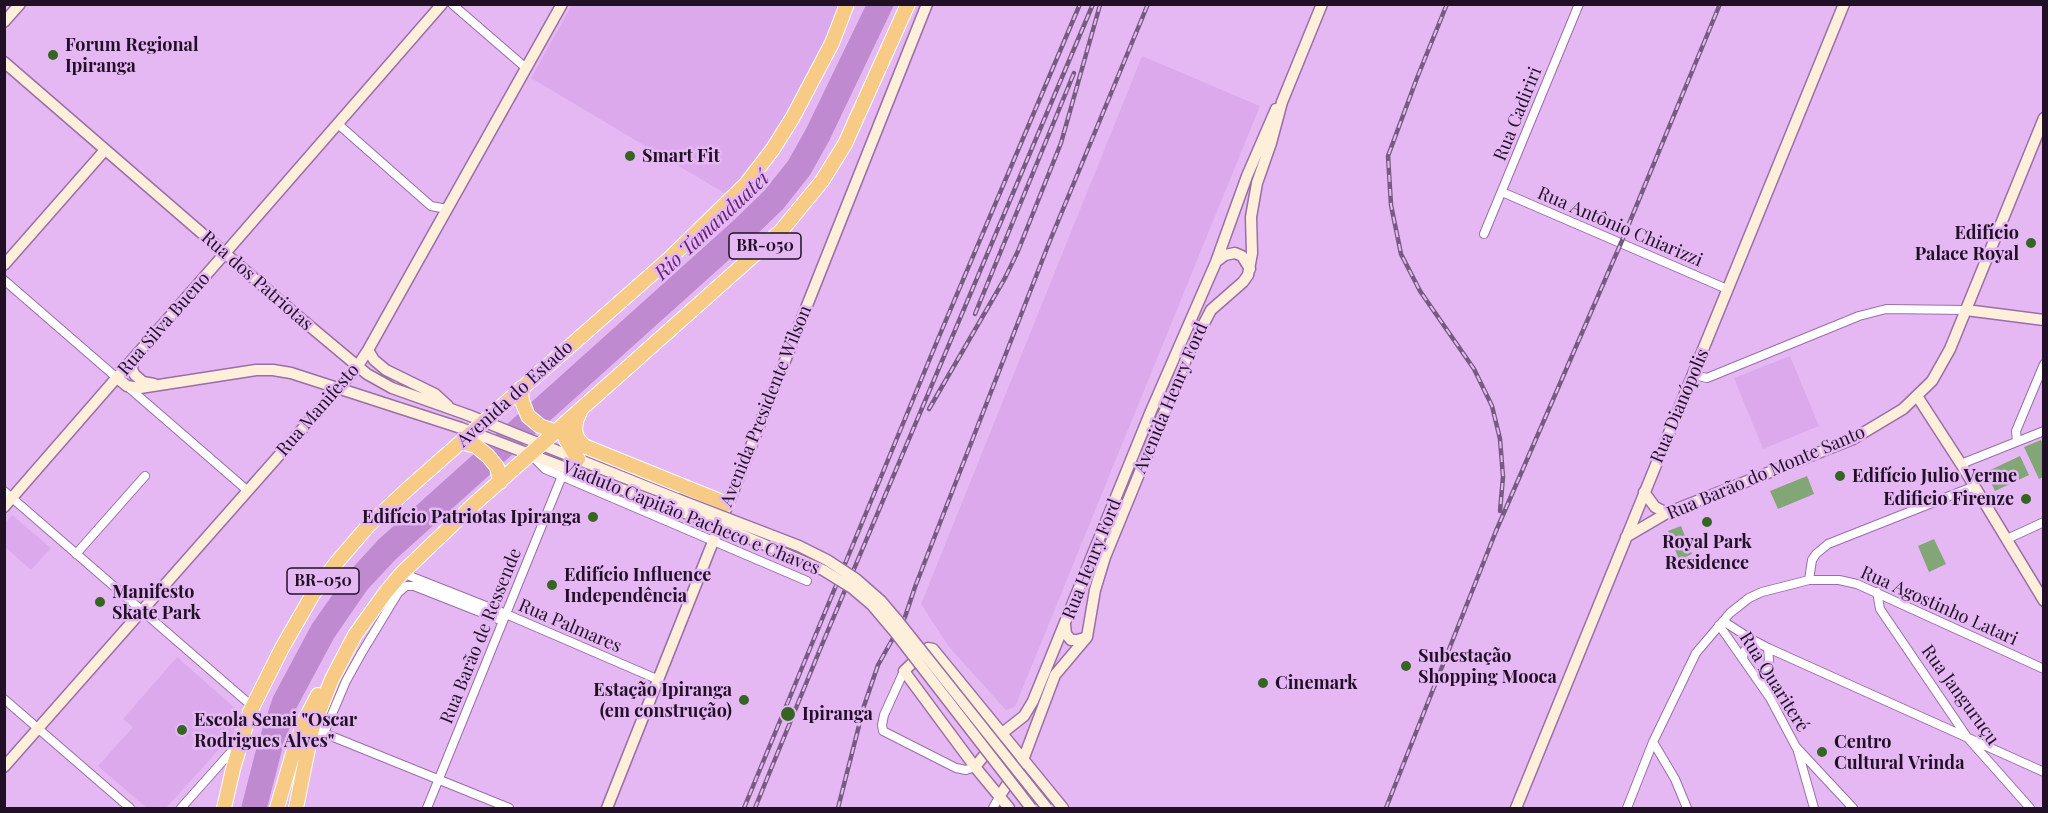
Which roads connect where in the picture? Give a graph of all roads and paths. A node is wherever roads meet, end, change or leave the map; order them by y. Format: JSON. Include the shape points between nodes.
{"nodes":[{"id":1,"x":20,"y":4,"type":"edge"},
{"id":2,"x":442,"y":4,"type":"edge"},
{"id":3,"x":452,"y":4,"type":"edge"},
{"id":4,"x":562,"y":4,"type":"edge"},
{"id":5,"x":847,"y":4,"type":"edge"},
{"id":6,"x":908,"y":4,"type":"edge"},
{"id":7,"x":927,"y":4,"type":"edge"},
{"id":8,"x":1322,"y":4,"type":"edge"},
{"id":9,"x":1579,"y":4,"type":"edge"},
{"id":10,"x":1844,"y":4,"type":"edge"},
{"id":11,"x":4,"y":22,"type":"edge"},
{"id":12,"x":4,"y":62,"type":"edge"},
{"id":13,"x":526,"y":68,"type":"junction"},
{"id":14,"x":1282,"y":102,"type":"junction"},
{"id":15,"x":2043,"y":118,"type":"edge"},
{"id":16,"x":338,"y":124,"type":"junction"},
{"id":17,"x":105,"y":150,"type":"junction"},
{"id":18,"x":1502,"y":192,"type":"junction"},
{"id":19,"x":447,"y":209,"type":"junction"},
{"id":20,"x":1484,"y":234,"type":"dead end"},
{"id":21,"x":226,"y":254,"type":"junction"},
{"id":22,"x":1216,"y":262,"type":"junction"},
{"id":23,"x":4,"y":265,"type":"edge"},
{"id":24,"x":1250,"y":269,"type":"junction"},
{"id":25,"x":4,"y":280,"type":"edge"},
{"id":26,"x":1727,"y":289,"type":"junction"},
{"id":27,"x":1966,"y":310,"type":"junction"},
{"id":28,"x":2043,"y":320,"type":"edge"},
{"id":29,"x":368,"y":350,"type":"junction"},
{"id":30,"x":133,"y":360,"type":"junction"},
{"id":31,"x":2043,"y":364,"type":"edge"},
{"id":32,"x":357,"y":367,"type":"junction"},
{"id":33,"x":1694,"y":375,"type":"junction"},
{"id":34,"x":117,"y":378,"type":"junction"},
{"id":35,"x":157,"y":385,"type":"junction"},
{"id":36,"x":127,"y":386,"type":"junction"},
{"id":37,"x":521,"y":388,"type":"junction"},
{"id":38,"x":338,"y":389,"type":"junction"},
{"id":39,"x":1917,"y":396,"type":"junction"},
{"id":40,"x":450,"y":409,"type":"junction"},
{"id":41,"x":580,"y":411,"type":"junction"},
{"id":42,"x":484,"y":421,"type":"junction"},
{"id":43,"x":560,"y":430,"type":"junction"},
{"id":44,"x":2043,"y":430,"type":"edge"},
{"id":45,"x":472,"y":432,"type":"junction"},
{"id":46,"x":2017,"y":441,"type":"junction"},
{"id":47,"x":461,"y":442,"type":"junction"},
{"id":48,"x":536,"y":450,"type":"junction"},
{"id":49,"x":1961,"y":464,"type":"junction"},
{"id":50,"x":570,"y":468,"type":"junction"},
{"id":51,"x":145,"y":476,"type":"dead end"},
{"id":52,"x":500,"y":482,"type":"junction"},
{"id":53,"x":1975,"y":486,"type":"junction"},
{"id":54,"x":248,"y":491,"type":"junction"},
{"id":55,"x":1644,"y":492,"type":"junction"},
{"id":56,"x":9,"y":494,"type":"edge"},
{"id":57,"x":727,"y":504,"type":"junction"},
{"id":58,"x":4,"y":507,"type":"edge"},
{"id":59,"x":1668,"y":513,"type":"junction"},
{"id":60,"x":2043,"y":522,"type":"edge"},
{"id":61,"x":1626,"y":537,"type":"junction"},
{"id":62,"x":2007,"y":539,"type":"junction"},
{"id":63,"x":713,"y":540,"type":"junction"},
{"id":64,"x":76,"y":554,"type":"junction"},
{"id":65,"x":402,"y":573,"type":"junction"},
{"id":66,"x":1809,"y":580,"type":"junction"},
{"id":67,"x":807,"y":581,"type":"dead end"},
{"id":68,"x":1877,"y":592,"type":"junction"},
{"id":69,"x":2043,"y":601,"type":"edge"},
{"id":70,"x":142,"y":611,"type":"junction"},
{"id":71,"x":504,"y":618,"type":"junction"},
{"id":72,"x":1721,"y":623,"type":"junction"},
{"id":73,"x":1065,"y":625,"type":"junction"},
{"id":74,"x":1088,"y":637,"type":"junction"},
{"id":75,"x":1751,"y":639,"type":"junction"},
{"id":76,"x":1768,"y":648,"type":"junction"},
{"id":77,"x":1743,"y":659,"type":"junction"},
{"id":78,"x":2043,"y":669,"type":"edge"},
{"id":79,"x":904,"y":671,"type":"junction"},
{"id":80,"x":332,"y":679,"type":"junction"},
{"id":81,"x":659,"y":680,"type":"junction"},
{"id":82,"x":1770,"y":698,"type":"junction"},
{"id":83,"x":4,"y":699,"type":"edge"},
{"id":84,"x":253,"y":707,"type":"junction"},
{"id":85,"x":38,"y":729,"type":"junction"},
{"id":86,"x":318,"y":731,"type":"junction"},
{"id":87,"x":1001,"y":734,"type":"junction"},
{"id":88,"x":1967,"y":737,"type":"junction"},
{"id":89,"x":242,"y":738,"type":"junction"},
{"id":90,"x":1653,"y":742,"type":"junction"},
{"id":91,"x":1796,"y":747,"type":"junction"},
{"id":92,"x":1023,"y":760,"type":"junction"},
{"id":93,"x":4,"y":767,"type":"edge"},
{"id":94,"x":975,"y":767,"type":"junction"},
{"id":95,"x":2043,"y":772,"type":"edge"},
{"id":96,"x":438,"y":781,"type":"junction"},
{"id":97,"x":999,"y":797,"type":"junction"},
{"id":98,"x":130,"y":808,"type":"edge"},
{"id":99,"x":181,"y":808,"type":"edge"},
{"id":100,"x":224,"y":808,"type":"edge"},
{"id":101,"x":277,"y":808,"type":"edge"},
{"id":102,"x":296,"y":808,"type":"edge"},
{"id":103,"x":427,"y":808,"type":"edge"},
{"id":104,"x":509,"y":808,"type":"edge"},
{"id":105,"x":607,"y":808,"type":"edge"},
{"id":106,"x":993,"y":808,"type":"edge"},
{"id":107,"x":1009,"y":808,"type":"edge"},
{"id":108,"x":1031,"y":808,"type":"edge"},
{"id":109,"x":1047,"y":808,"type":"edge"},
{"id":110,"x":1063,"y":808,"type":"edge"},
{"id":111,"x":1516,"y":808,"type":"edge"},
{"id":112,"x":1627,"y":808,"type":"edge"},
{"id":113,"x":1687,"y":808,"type":"edge"},
{"id":114,"x":1814,"y":808,"type":"edge"},
{"id":115,"x":1853,"y":808,"type":"edge"},
{"id":116,"x":2030,"y":808,"type":"edge"}],
"edges":[{"from":1,"to":11,"type":"main road"},
{"from":2,"to":16,"type":"main road","name":"Rua Silva Bueno"},
{"from":3,"to":13,"type":"street"},
{"from":4,"to":13,"type":"main road","name":"Rua Manifesto"},
{"from":5,"to":37,"type":"highway","name":"Avenida do Estado","number":"BR-050","via":[[832,43],[793,117],[746,184],[669,259]]},
{"from":6,"to":41,"type":"highway","number":"BR-050","via":[[844,144],[799,210],[768,243]]},
{"from":7,"to":57,"type":"main road","name":"Avenida Presidente Wilson"},
{"from":8,"to":14,"type":"main road"},
{"from":9,"to":18,"type":"street","name":"Rua Cadiriri"},
{"from":10,"to":26,"type":"main road","name":"Rua Dianópolis"},
{"from":12,"to":17,"type":"main road","name":"Rua dos Patriotas"},
{"from":13,"to":19,"type":"main road","name":"Rua Manifesto"},
{"from":14,"to":22,"type":"main road","name":"Rua Henry Ford","via":[[1270,120]]},
{"from":14,"to":24,"type":"main road","via":[[1253,201]]},
{"from":15,"to":27,"type":"main road","name":"Rua Barão do Monte Santo"},
{"from":16,"to":19,"type":"street","via":[[431,206]]},
{"from":16,"to":21,"type":"main road","name":"Rua Silva Bueno"},
{"from":17,"to":21,"type":"main road","name":"Rua dos Patriotas"},
{"from":17,"to":23,"type":"main road"},
{"from":18,"to":20,"type":"street","name":"Rua Cadiriri"},
{"from":18,"to":26,"type":"street","name":"Rua Antônio Chiarizzi"},
{"from":19,"to":29,"type":"main road","name":"Rua Manifesto"},
{"from":21,"to":30,"type":"main road","name":"Rua Silva Bueno"},
{"from":21,"to":32,"type":"main road","name":"Rua dos Patriotas"},
{"from":22,"to":24,"type":"main road","via":[[1234,253],[1242,256]]},
{"from":22,"to":73,"type":"main road","name":"Rua Henry Ford"},
{"from":24,"to":74,"type":"main road","name":"Avenida Henry Ford","via":[[1243,282],[1211,310],[1189,352],[1105,557]]},
{"from":25,"to":34,"type":"street"},
{"from":26,"to":33,"type":"main road","name":"Rua Dianópolis"},
{"from":27,"to":28,"type":"main road"},
{"from":27,"to":33,"type":"street","via":[[1886,309],[1859,316],[1707,378]]},
{"from":27,"to":39,"type":"main road","name":"Rua Barão do Monte Santo","via":[[1943,364]]},
{"from":29,"to":32,"type":"main road","name":"Rua Manifesto"},
{"from":29,"to":40,"type":"main road","via":[[386,370],[435,394]]},
{"from":30,"to":34,"type":"main road","name":"Rua Silva Bueno"},
{"from":30,"to":35,"type":"main road","via":[[135,375],[143,382]]},
{"from":31,"to":46,"type":"street","via":[[2016,431]]},
{"from":32,"to":38,"type":"main road","name":"Rua Manifesto"},
{"from":32,"to":40,"type":"main road","name":"Rua dos Patriotas","via":[[392,388]]},
{"from":33,"to":55,"type":"main road","name":"Rua Dianópolis"},
{"from":34,"to":36,"type":"main road"},
{"from":34,"to":56,"type":"main road","name":"Rua Silva Bueno"},
{"from":35,"to":36,"type":"main road"},
{"from":35,"to":38,"type":"main road","via":[[265,370],[291,373]]},
{"from":36,"to":54,"type":"street"},
{"from":37,"to":42,"type":"highway","name":"Avenida do Estado","number":"BR-050"},
{"from":37,"to":43,"type":"highway","via":[[528,416],[540,426]]},
{"from":38,"to":45,"type":"main road"},
{"from":38,"to":54,"type":"main road","name":"Rua Manifesto"},
{"from":39,"to":49,"type":"main road"},
{"from":39,"to":59,"type":"main road","name":"Rua Barão do Monte Santo","via":[[1853,439]]},
{"from":40,"to":42,"type":"main road","name":"Rua dos Patriotas"},
{"from":41,"to":43,"type":"highway","number":"BR-050"},
{"from":41,"to":57,"type":"highway","via":[[575,432],[584,446]]},
{"from":42,"to":45,"type":"highway","name":"Avenida do Estado","number":"BR-050"},
{"from":42,"to":48,"type":"main road","name":"Rua dos Patriotas"},
{"from":43,"to":48,"type":"highway","number":"BR-050"},
{"from":43,"to":50,"type":"highway","via":[[566,440]]},
{"from":44,"to":46,"type":"street"},
{"from":45,"to":47,"type":"highway","name":"Avenida do Estado","number":"BR-050"},
{"from":45,"to":48,"type":"main road"},
{"from":46,"to":49,"type":"street"},
{"from":47,"to":52,"type":"highway","via":[[476,446],[492,459]]},
{"from":47,"to":84,"type":"highway","name":"Avenida do Estado","number":"BR-050","via":[[368,526],[337,562],[292,630]]},
{"from":48,"to":50,"type":"main road","name":"Viaduto Capitão Pacheco e Chaves"},
{"from":48,"to":52,"type":"highway","number":"BR-050"},
{"from":49,"to":53,"type":"main road"},
{"from":50,"to":63,"type":"street"},
{"from":50,"to":71,"type":"street","name":"Rua Barão de Ressende"},
{"from":50,"to":108,"type":"main road","name":"Viaduto Capitão Pacheco e Chaves","bridge":true,"via":[[733,531],[823,570],[852,588],[894,631]]},
{"from":50,"to":109,"type":"main road","name":"Viaduto Capitão Pacheco e Chaves","bridge":true,"via":[[799,546],[856,579],[898,621]]},
{"from":51,"to":64,"type":"street"},
{"from":52,"to":65,"type":"highway","number":"BR-050"},
{"from":53,"to":62,"type":"main road"},
{"from":53,"to":66,"type":"street","via":[[1828,544],[1812,560]]},
{"from":54,"to":70,"type":"main road","name":"Rua Manifesto"},
{"from":55,"to":59,"type":"main road","via":[[1654,507]]},
{"from":55,"to":61,"type":"main road","name":"Rua Dianópolis"},
{"from":56,"to":58,"type":"main road","name":"Rua Silva Bueno"},
{"from":56,"to":64,"type":"street"},
{"from":57,"to":63,"type":"main road","name":"Avenida Presidente Wilson"},
{"from":59,"to":61,"type":"main road","name":"Rua Barão do Monte Santo"},
{"from":60,"to":62,"type":"street"},
{"from":61,"to":111,"type":"main road","name":"Rua Dianópolis"},
{"from":62,"to":69,"type":"main road"},
{"from":63,"to":67,"type":"street"},
{"from":63,"to":81,"type":"main road","name":"Avenida Presidente Wilson"},
{"from":64,"to":70,"type":"street"},
{"from":65,"to":71,"type":"street","name":"Rua Palmares"},
{"from":65,"to":80,"type":"highway","number":"BR-050","via":[[355,635]]},
{"from":66,"to":68,"type":"street","name":"Rua Agostinho Latari","via":[[1848,582]]},
{"from":66,"to":72,"type":"street","name":"Rua Agostinho Latari","via":[[1762,592],[1737,606]]},
{"from":68,"to":78,"type":"street","name":"Rua Agostinho Latari"},
{"from":68,"to":88,"type":"street","name":"Rua Janguruçu","via":[[1880,609]]},
{"from":70,"to":84,"type":"street"},
{"from":70,"to":85,"type":"main road","name":"Rua Manifesto"},
{"from":71,"to":81,"type":"street","name":"Rua Palmares"},
{"from":71,"to":86,"type":"street","via":[[406,586],[398,593]]},
{"from":71,"to":96,"type":"street","name":"Rua Barão de Ressende"},
{"from":72,"to":75,"type":"street"},
{"from":72,"to":77,"type":"street","name":"Rua Quariteré"},
{"from":72,"to":90,"type":"street","name":"Rua Agostinho Latari","via":[[1696,653]]},
{"from":73,"to":74,"type":"main road","via":[[1071,640]]},
{"from":73,"to":87,"type":"main road","name":"Rua Henry Ford","via":[[1029,710]]},
{"from":74,"to":92,"type":"main road","via":[[1052,680]]},
{"from":75,"to":76,"type":"street"},
{"from":75,"to":77,"type":"street"},
{"from":76,"to":82,"type":"street","via":[[1764,676]]},
{"from":76,"to":88,"type":"street"},
{"from":77,"to":82,"type":"street","name":"Rua Quariteré"},
{"from":79,"to":87,"type":"main road","via":[[931,647]]},
{"from":79,"to":94,"type":"main road"},
{"from":79,"to":94,"type":"street","via":[[884,715],[883,731],[956,768]]},
{"from":80,"to":86,"type":"highway"},
{"from":80,"to":101,"type":"highway","number":"BR-050","via":[[305,720]]},
{"from":81,"to":105,"type":"main road","name":"Avenida Presidente Wilson"},
{"from":82,"to":91,"type":"street","name":"Rua Quariteré"},
{"from":83,"to":85,"type":"street"},
{"from":84,"to":89,"type":"highway","name":"Avenida do Estado","number":"BR-050"},
{"from":85,"to":93,"type":"main road","name":"Rua Manifesto"},
{"from":85,"to":98,"type":"street"},
{"from":86,"to":96,"type":"street"},
{"from":86,"to":102,"type":"highway"},
{"from":87,"to":92,"type":"main road"},
{"from":87,"to":94,"type":"main road","name":"Rua Henry Ford"},
{"from":88,"to":95,"type":"street"},
{"from":88,"to":116,"type":"street","name":"Rua Janguruçu"},
{"from":89,"to":99,"type":"street"},
{"from":89,"to":100,"type":"highway","name":"Avenida do Estado","number":"BR-050"},
{"from":90,"to":112,"type":"street","name":"Rua Agostinho Latari"},
{"from":90,"to":113,"type":"street"},
{"from":91,"to":114,"type":"street"},
{"from":91,"to":115,"type":"street","name":"Rua Quariteré"},
{"from":92,"to":97,"type":"main road"},
{"from":92,"to":110,"type":"main road"},
{"from":94,"to":97,"type":"main road"},
{"from":96,"to":103,"type":"street","name":"Rua Barão de Ressende"},
{"from":96,"to":104,"type":"street"},
{"from":97,"to":106,"type":"street"},
{"from":97,"to":107,"type":"main road"}]}
